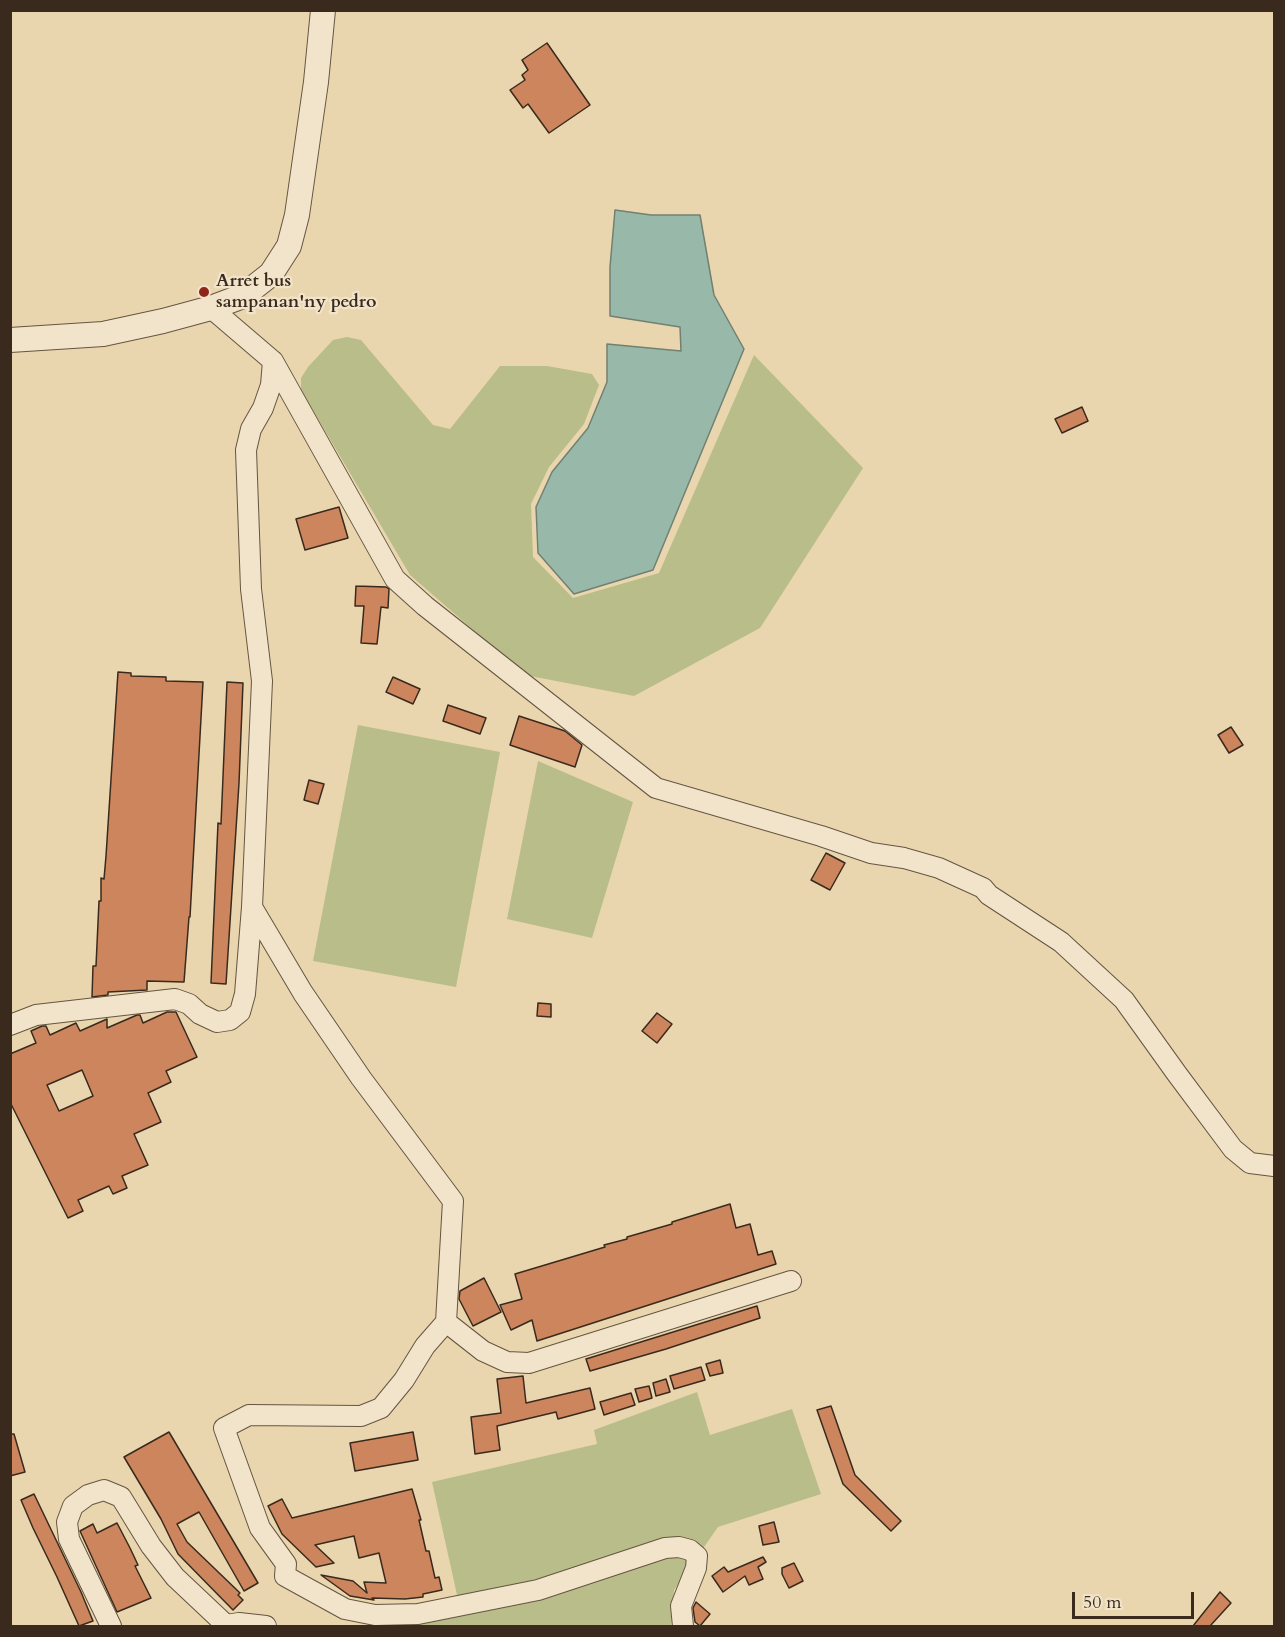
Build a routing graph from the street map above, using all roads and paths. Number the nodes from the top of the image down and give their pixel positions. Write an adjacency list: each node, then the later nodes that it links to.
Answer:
1 (323, 10): 2 (street)
2 (211, 308): 3 (street); 4 (street)
3 (10, 340)
4 (273, 361): 5 (street); 7 (street)
5 (252, 908): 6 (street); 9 (street)
6 (10, 1025)
7 (1275, 1166)
8 (791, 1281): 9 (street)
9 (446, 1322): 10 (street)
10 (412, 1620): 13 (street)
11 (111, 1626): 12 (street)
12 (266, 1626)
13 (683, 1626)

